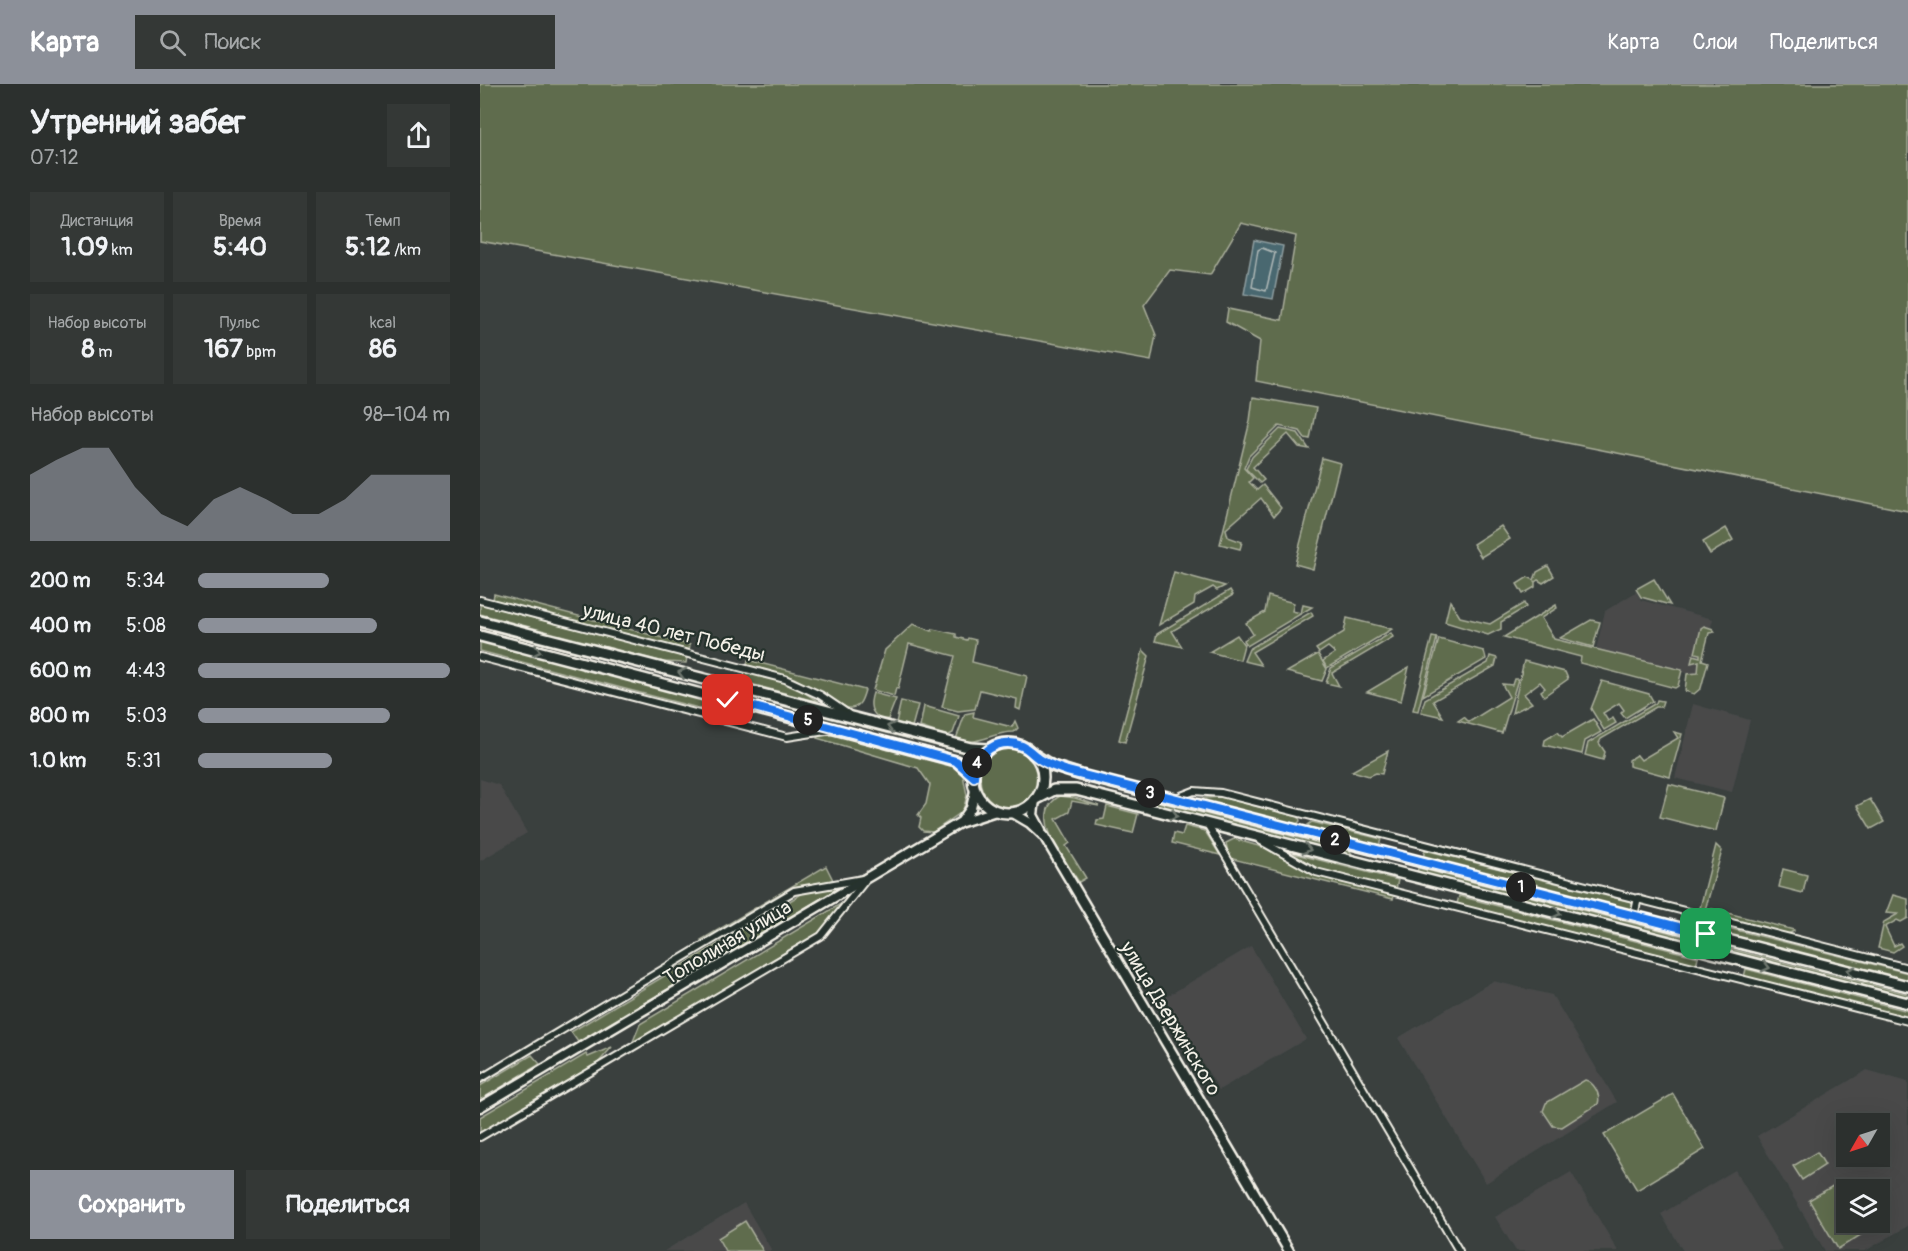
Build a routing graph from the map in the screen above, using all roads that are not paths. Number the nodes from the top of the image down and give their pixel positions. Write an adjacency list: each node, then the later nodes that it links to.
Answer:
1 (480, 600): 7 (street, улица 40 лет Победы)
2 (480, 621): 5 (main road, улица 40 лет Победы)
3 (480, 636): 6 (main road, one-way to 6)
4 (480, 657): 8 (street)
5 (624, 658): 6 (main road); 7 (main road, улица 40 лет Победы, one-way to 5)
6 (621, 672): 8 (main road)
7 (851, 716): 9 (main road, улица 40 лет Победы, one-way to 7)
8 (838, 728): 11 (main road)
9 (988, 749): 10 (main road); 11 (main road)
10 (1033, 754): 13 (main road); 14 (main road)
11 (974, 777): 12 (main road)
12 (975, 791): 15 (main road); 17 (main road)
13 (1174, 799): 21 (main road); 24 (street)
14 (1035, 800): 16 (main road); 18 (main road, one-way to 18); 20 (main road)
15 (996, 811): 16 (main road); 17 (main road, Тополиная улица)
16 (1012, 813): 20 (main road, улица Дзержинского)
17 (961, 822): 23 (main road, Тополиная улица)
18 (1207, 824): 19 (main road); 34 (street)
19 (1250, 834): 22 (main road, one-way to 22); 29 (street)
20 (1044, 836): 33 (main road, улица Дзержинского)
21 (1358, 846): 22 (main road); 25 (main road)
22 (1355, 861): 28 (main road, one-way to 28)
23 (866, 879): 30 (street); 31 (main road, Тополиная улица); 32 (street)
24 (1638, 898): 25 (street); 26 (street)
25 (1634, 916): 27 (main road, one-way to 25)
26 (1908, 968)
27 (1908, 986)
28 (1908, 1003)
29 (1908, 1022)
30 (480, 1079)
31 (480, 1107)
32 (480, 1137)
33 (1289, 1251)
34 (1459, 1251)

